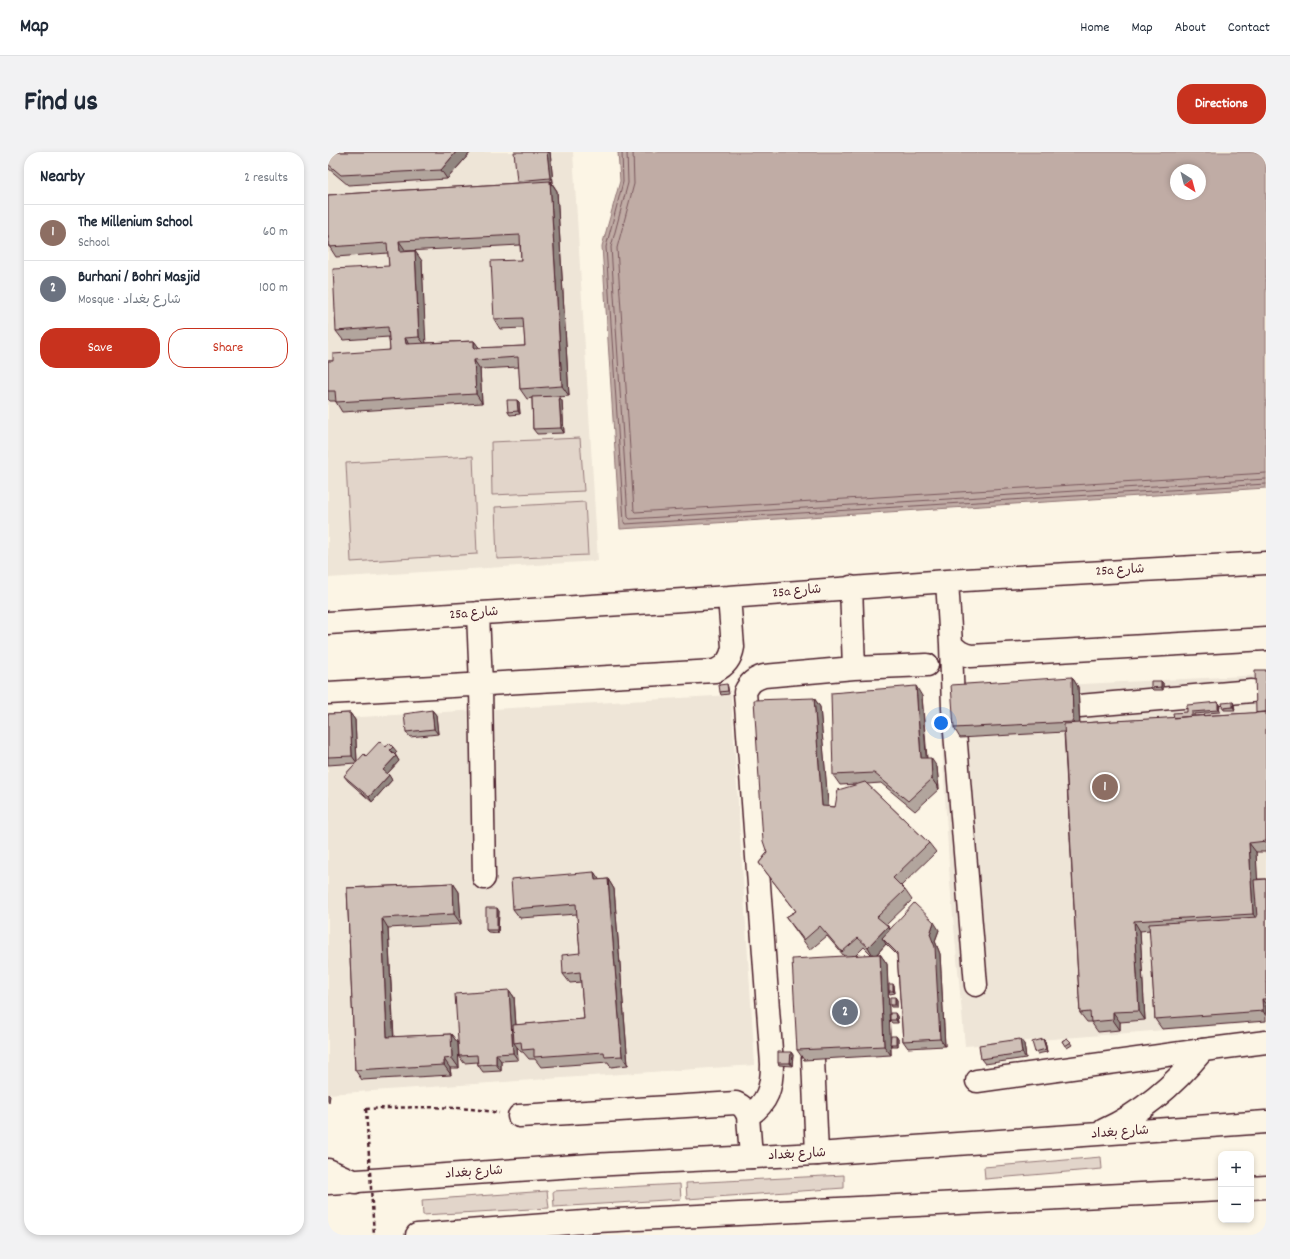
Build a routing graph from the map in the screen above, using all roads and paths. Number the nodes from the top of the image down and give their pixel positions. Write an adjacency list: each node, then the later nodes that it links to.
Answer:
1 (1266, 563): 2 (main road, 25a شارع)
2 (948, 581): 3 (main road, 25a شارع); 8 (main road)
3 (851, 587): 4 (main road, 25a شارع); 10 (main road)
4 (729, 597): 5 (main road, 25a شارع); 11 (main road)
5 (478, 613): 6 (main road, 25a شارع); 11 (main road)
6 (328, 623)
7 (1266, 639): 8 (main road)
8 (951, 644): 16 (main road)
9 (927, 664): 10 (main road)
10 (854, 668): 22 (main road)
11 (481, 685): 13 (main road); 15 (main road)
12 (1252, 691): 14 (main road)
13 (328, 693)
14 (1079, 706)
15 (484, 878)
16 (976, 985)
17 (1266, 1042): 18 (main road)
18 (1203, 1050): 20 (main road); 24 (main road)
19 (813, 1059): 25 (main road)
20 (977, 1081)
21 (519, 1116): 22 (main road); 34 (path, bridge)
22 (748, 1116): 26 (main road)
23 (1266, 1122): 24 (main road, شارع بغداد)
24 (1094, 1134): 25 (main road, شارع بغداد)
25 (817, 1154): 26 (main road, شارع بغداد)
26 (751, 1157): 28 (main road, شارع بغداد)
27 (328, 1170): 28 (main road)
28 (356, 1182): 29 (main road, شارع بغداد)
29 (328, 1184)
30 (1266, 1187): 31 (main road)
31 (1254, 1188)
32 (1218, 1190): 33 (main road)
33 (501, 1229): 35 (main road); 36 (main road)
34 (374, 1235)
35 (416, 1235)
36 (470, 1235)

